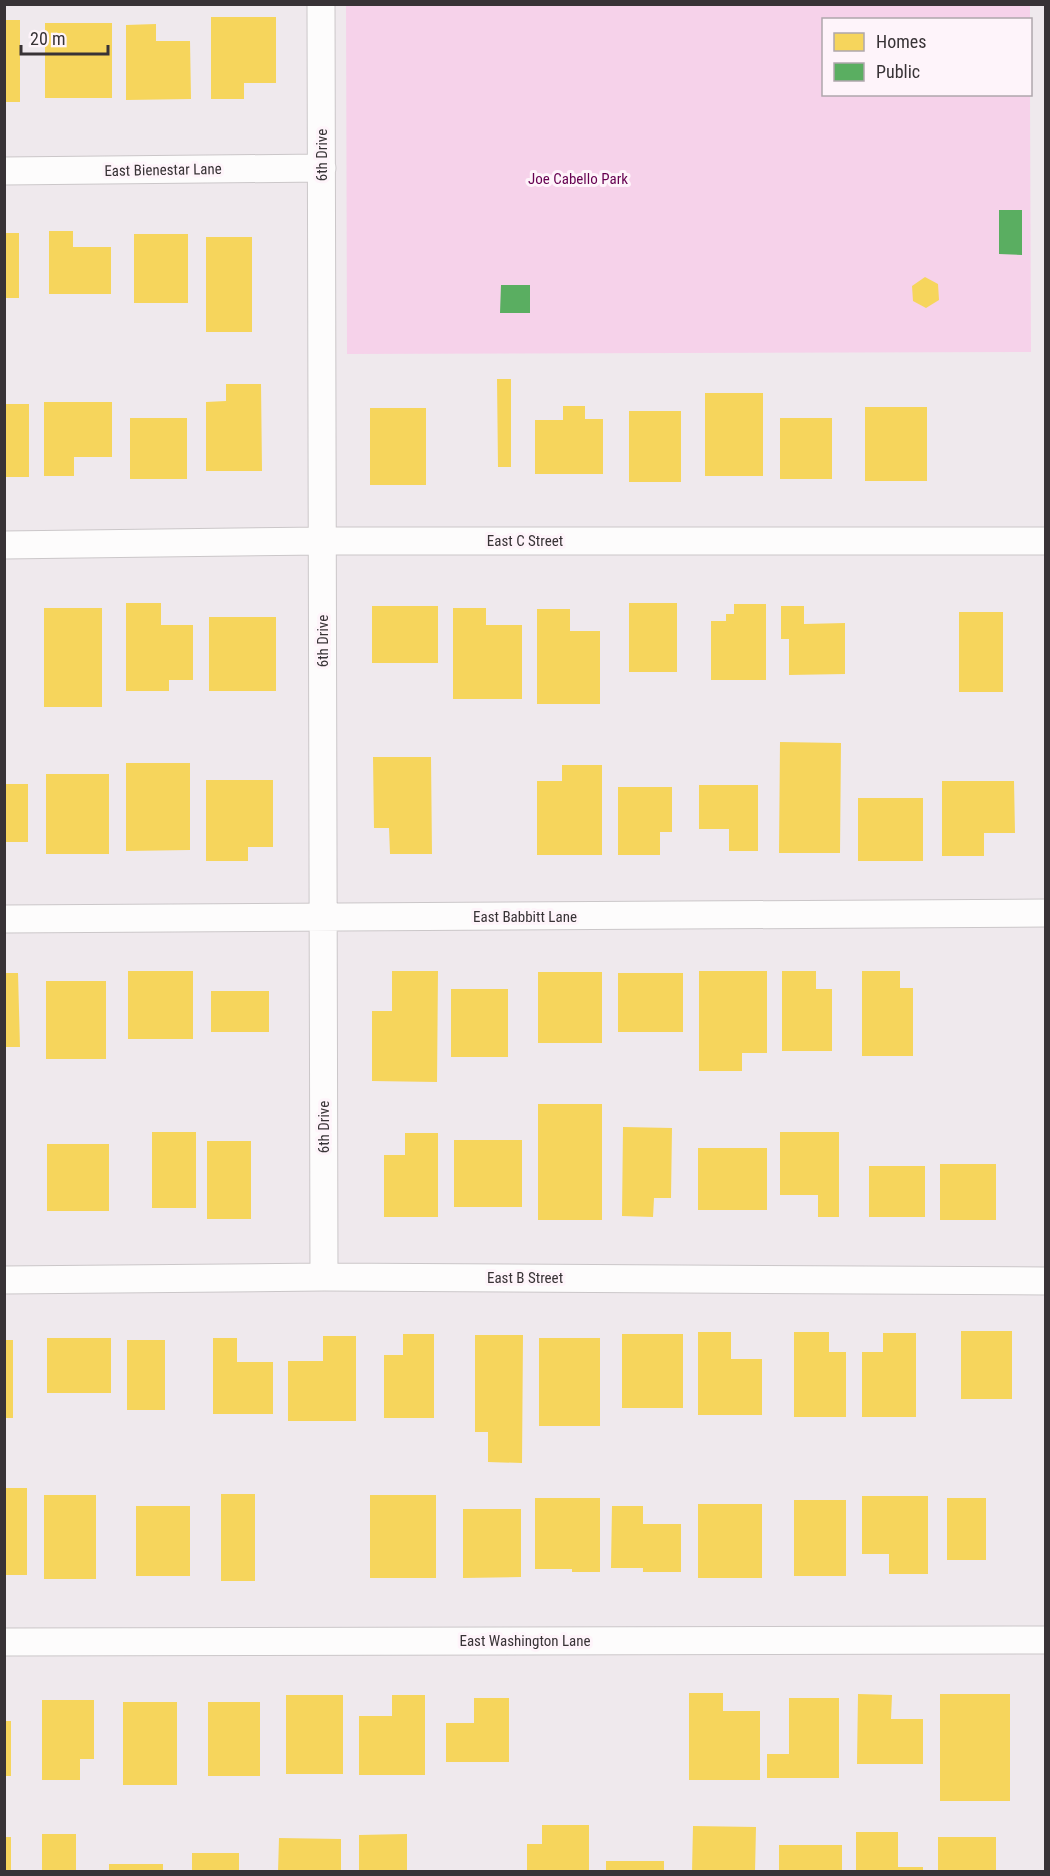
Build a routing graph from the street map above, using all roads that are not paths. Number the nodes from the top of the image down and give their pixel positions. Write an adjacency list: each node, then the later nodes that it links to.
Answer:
1 (321, 4): 2 (street, 6th Drive)
2 (322, 168): 3 (street, East Bienestar Lane); 4 (street, 6th Drive)
3 (4, 171)
4 (323, 541): 5 (street, East C Street); 6 (street, East C Street); 8 (street, 6th Drive)
5 (1046, 541)
6 (4, 545)
7 (1046, 913): 8 (street, East Babbitt Lane)
8 (324, 918): 9 (street, East Babbitt Lane); 10 (street, 6th Drive)
9 (4, 919)
10 (324, 1277): 11 (street, East B Street); 12 (street, East B Street)
11 (4, 1280)
12 (1046, 1281)
13 (1046, 1640): 14 (street, East Washington Lane)
14 (4, 1642)

